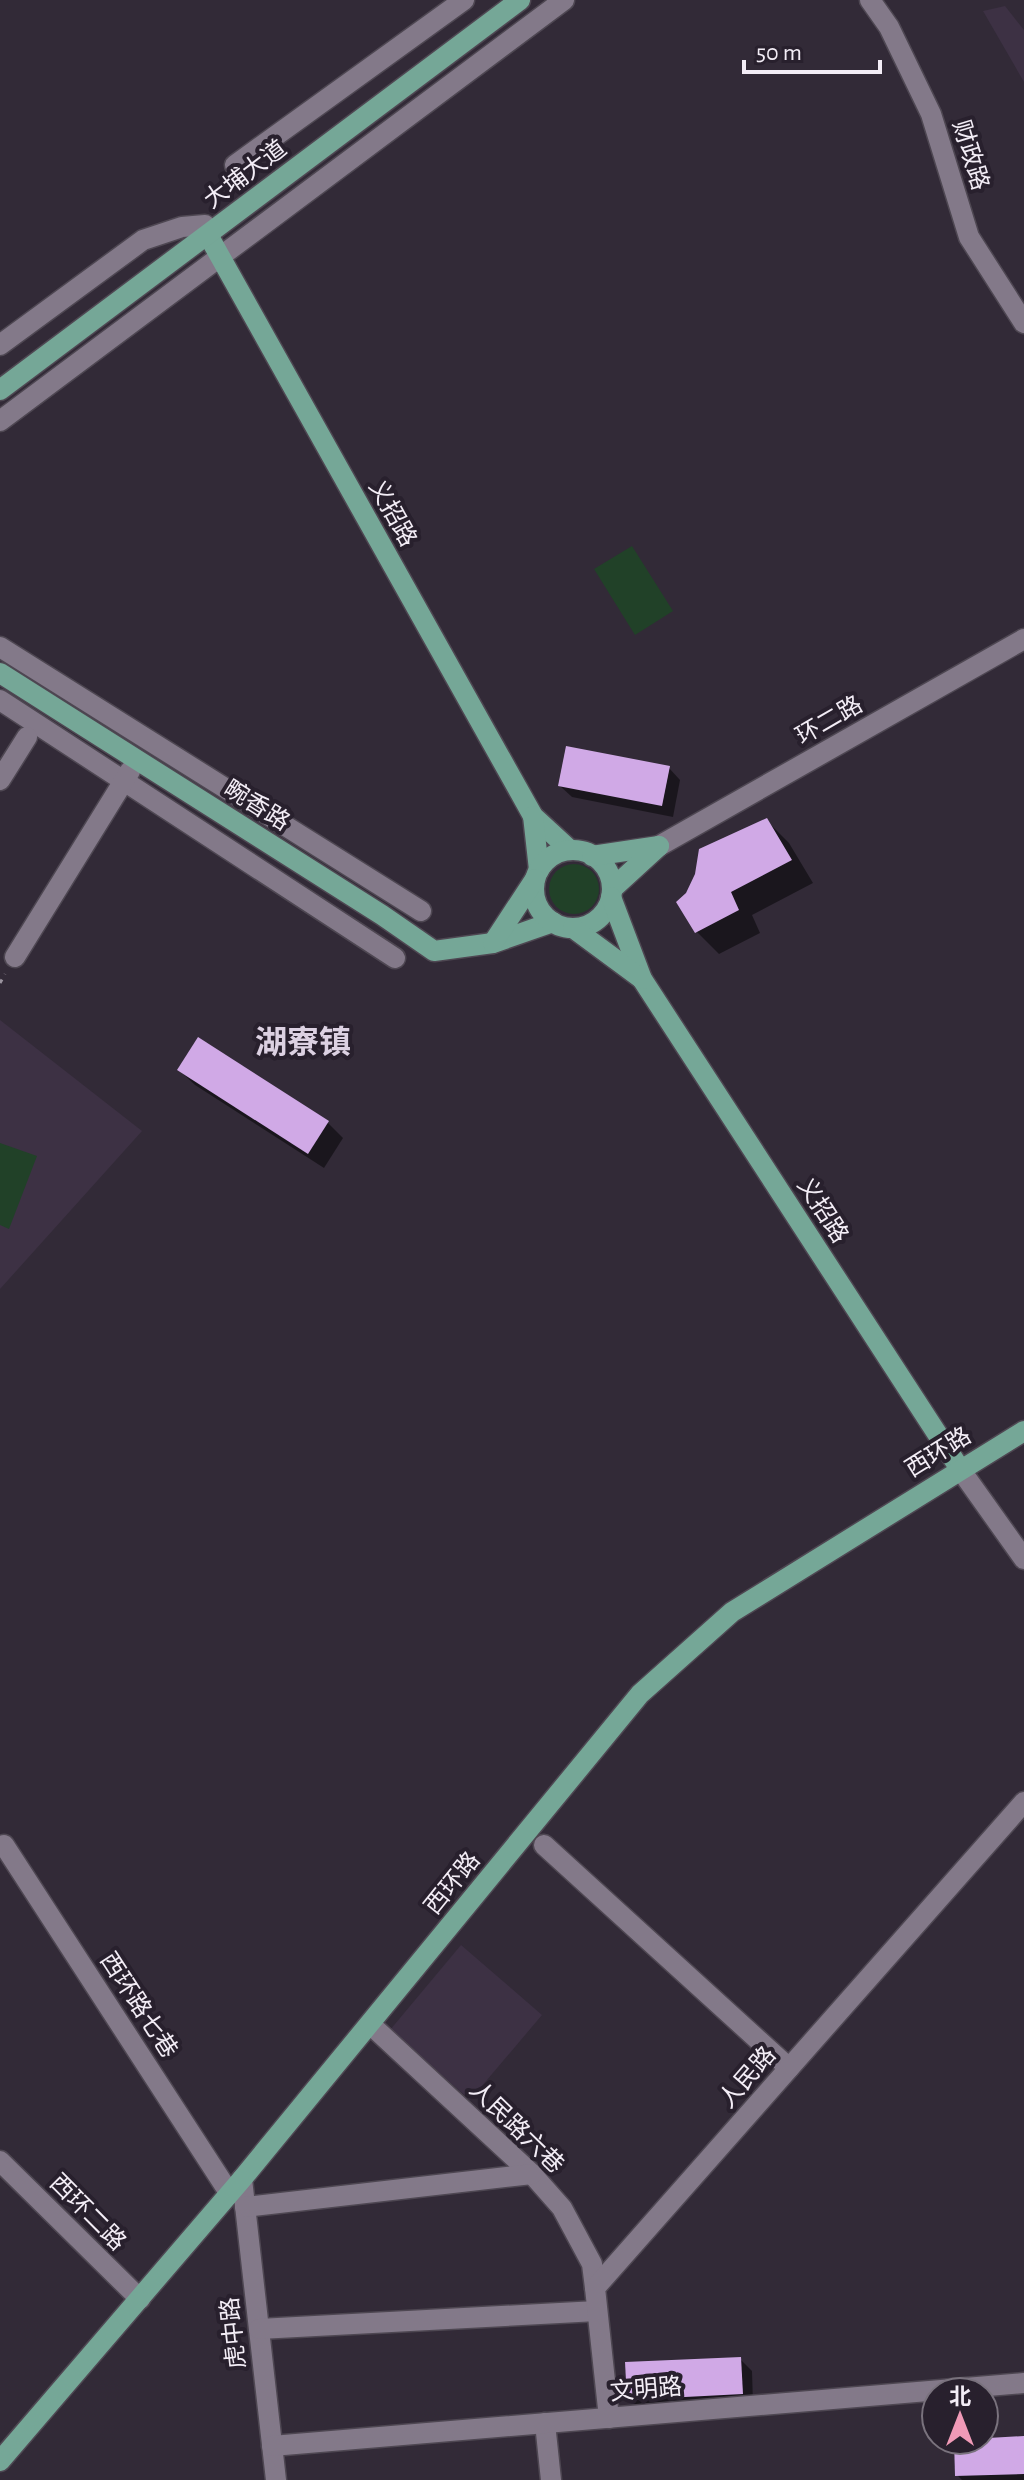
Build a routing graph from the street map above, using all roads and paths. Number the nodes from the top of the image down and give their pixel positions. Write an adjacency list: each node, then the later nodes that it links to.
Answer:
1 (464, 0): 6 (street)
2 (504, 0): 7 (main road, 大埔大道)
3 (520, 0): 7 (main road, 大埔大道)
4 (564, 0): 8 (street)
5 (870, 0): 9 (street, 财政路)
6 (235, 165)
7 (206, 230): 8 (main road, 义招路); 10 (street); 11 (main road, 大埔大道); 12 (main road, 大埔大道)
8 (221, 257): 13 (street); 22 (main road, 义招路)
9 (1024, 323)
10 (0, 345)
11 (0, 378)
12 (0, 390)
13 (0, 421)
14 (1024, 640): 23 (street, 环二路)
15 (0, 647): 28 (street)
16 (0, 673): 19 (main road, 畹香路)
17 (0, 700): 21 (street)
18 (27, 737): 20 (street)
19 (137, 761): 21 (street); 30 (main road, 畹香路)
20 (0, 780)
21 (124, 781): 31 (street); 32 (street)
22 (533, 816): 24 (main road); 26 (main road)
23 (659, 846): 25 (main road); 27 (main road)
24 (570, 850): 25 (main road); 26 (main road)
25 (592, 856): 27 (main road)
26 (537, 875): 29 (main road); 30 (main road)
27 (612, 893): 29 (main road); 33 (main road)
28 (421, 911)
29 (563, 925): 30 (main road, 畹香路); 33 (main road)
30 (493, 943)
31 (15, 957)
32 (395, 958)
33 (642, 979): 35 (main road, 义招路)
34 (1024, 1431): 35 (main road, 西环路)
35 (960, 1469): 36 (street); 40 (main road, 西环路)
36 (1024, 1559)
37 (1024, 1802): 41 (street, 人民路)
38 (4, 1845): 44 (street, 西环路七巷)
39 (544, 1845): 41 (street)
40 (370, 2024): 43 (street, 人民路六巷); 44 (main road, 西环路)
41 (789, 2068): 45 (street, 人民路)
42 (0, 2161): 46 (street, 西环二路)
43 (532, 2174): 44 (street); 45 (street, 人民路六巷)
44 (239, 2193): 46 (main road, 西环路); 48 (street, 虎中路)
45 (595, 2288): 47 (street)
46 (140, 2299): 53 (main road, 西环路)
47 (597, 2311): 48 (street); 50 (street)
48 (259, 2329): 52 (street, 虎中路)
49 (1024, 2383): 50 (street, 文明路)
50 (609, 2418): 51 (street, 文明路)
51 (545, 2423): 52 (street, 文明路); 55 (street)
52 (272, 2446): 54 (street, 虎中路)
53 (0, 2461)
54 (276, 2480)
55 (551, 2480)

